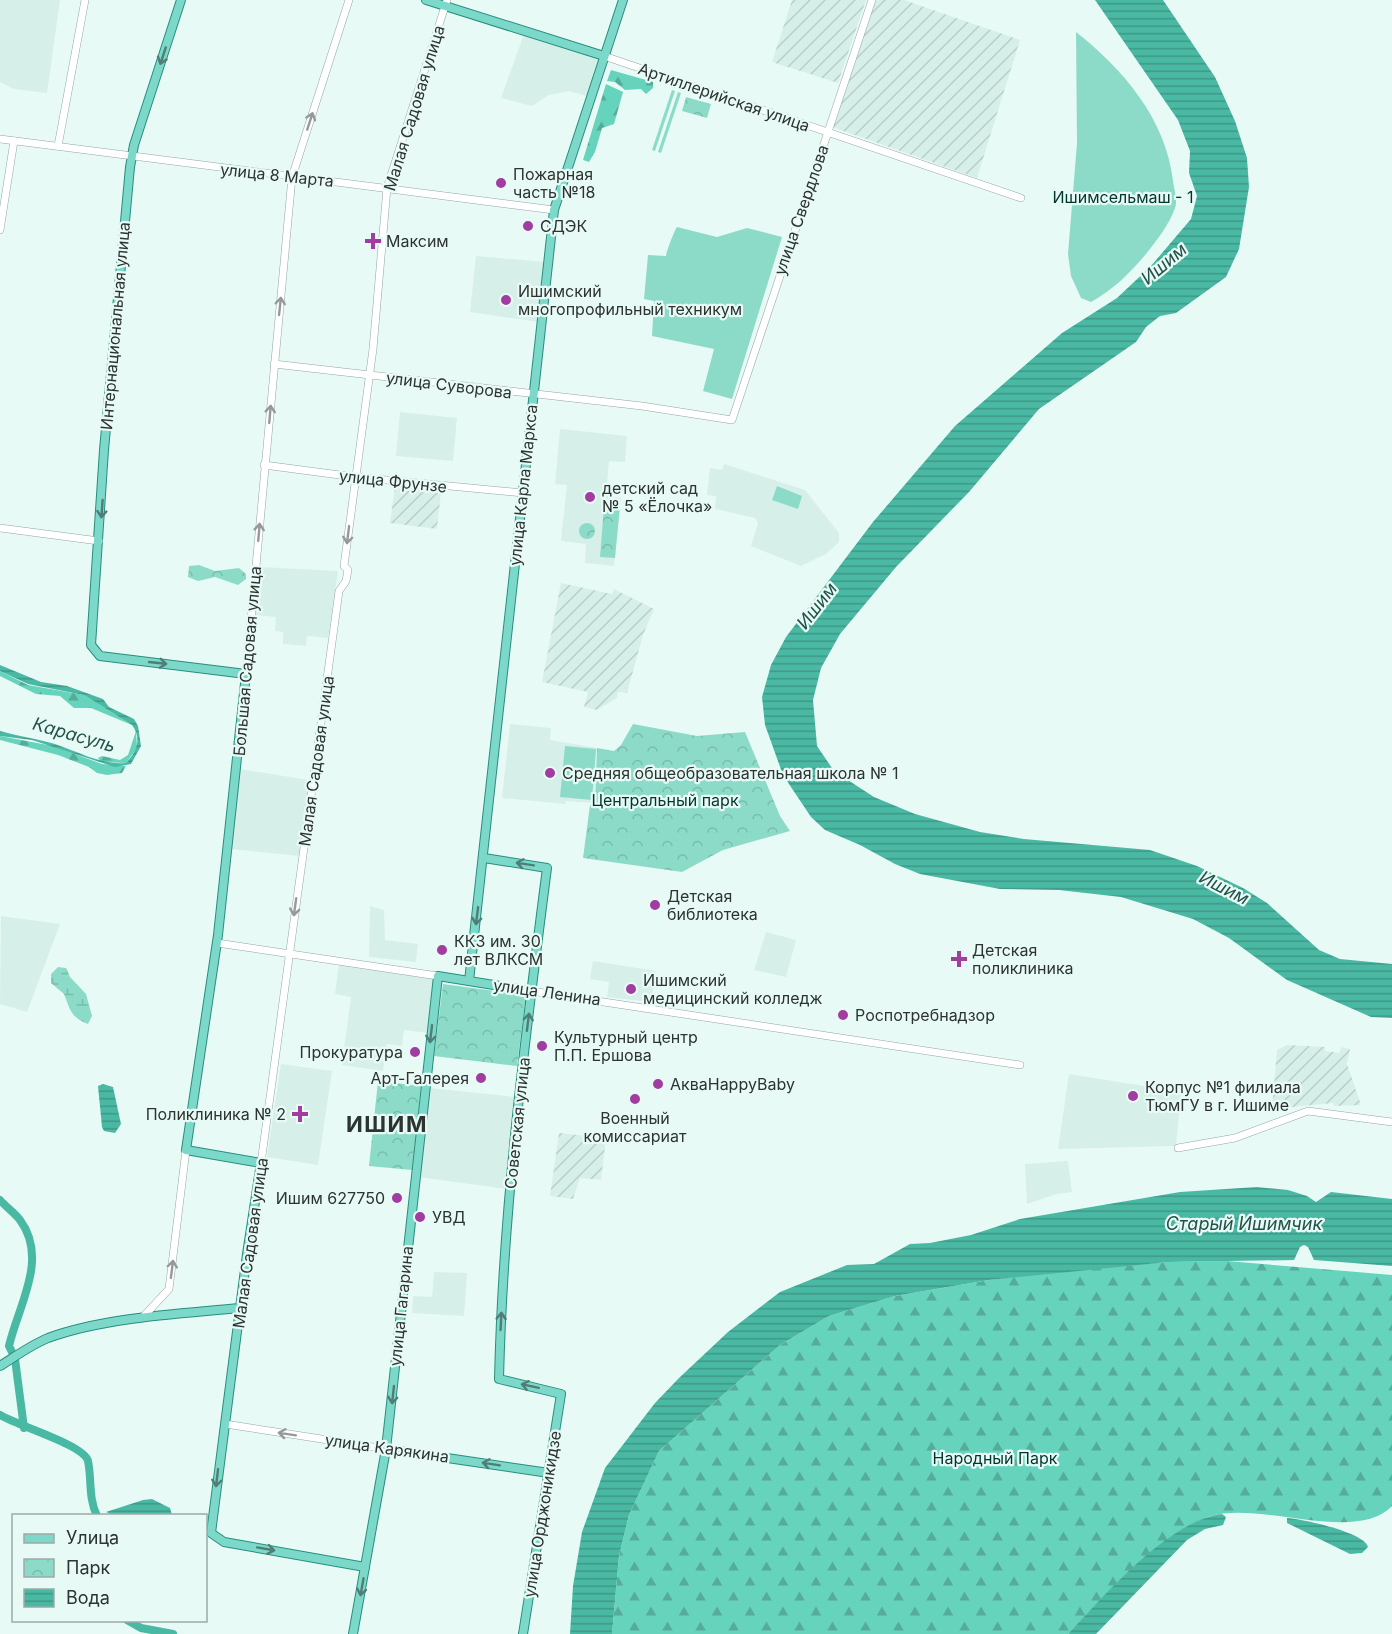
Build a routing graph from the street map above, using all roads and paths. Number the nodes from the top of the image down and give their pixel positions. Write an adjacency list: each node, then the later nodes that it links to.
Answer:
1 (85, 0): 12 (street)
2 (181, 0): 13 (main road, Интернациональная улица, one-way to 13)
3 (349, 0): 14 (street, Большая Садовая улица, one-way to 3)
4 (426, 0): 7 (main road, Артиллерийская улица)
5 (623, 0): 8 (main road, улица Карла Маркса)
6 (872, 0): 9 (street, улица Свердлова)
7 (446, 3): 8 (main road, Артиллерийская улица); 15 (street, Малая Садовая улица)
8 (604, 56): 9 (street, Артиллерийская улица); 17 (main road, улица Карла Маркса)
9 (827, 131): 16 (street, Артиллерийская улица); 22 (street, улица Свердлова)
10 (0, 139): 11 (street, улица 8 Марта)
11 (14, 141): 12 (street, улица 8 Марта); 18 (street)
12 (58, 147): 13 (street, улица 8 Марта)
13 (132, 156): 14 (street, улица 8 Марта); 27 (main road, Интернациональная улица, one-way to 27)
14 (292, 177): 15 (street, улица 8 Марта); 19 (street, Большая Садовая улица, one-way to 14)
15 (387, 188): 17 (street, улица 8 Марта); 20 (street, Малая Садовая улица)
16 (1021, 198)
17 (554, 210): 21 (main road, улица Карла Маркса)
18 (0, 230)
19 (274, 364): 20 (street, улица Суворова); 23 (street, Большая Садовая улица, one-way to 19)
20 (370, 375): 21 (street, улица Суворова); 24 (street, Малая Садовая улица)
21 (532, 395): 22 (street, улица Суворова); 25 (main road, улица Карла Маркса)
22 (732, 420)
23 (264, 465): 24 (street, улица Фрунзе); 28 (street, Большая Садовая улица, one-way to 23)
24 (355, 477): 25 (street, улица Фрунзе); 31 (street, Малая Садовая улица, one-way to 31)
25 (523, 493): 29 (main road, улица Карла Маркса)
26 (0, 528): 27 (street)
27 (99, 541): 28 (main road, Интернациональная улица, one-way to 28)
28 (246, 674): 30 (main road, Большая Садовая улица)
29 (484, 858): 33 (main road, улица Карла Маркса, one-way to 33); 34 (main road, Советская улица, one-way to 29)
30 (217, 943): 31 (street, улица Ленина); 38 (main road, Большая Садовая улица)
31 (288, 954): 32 (street, улица Ленина); 39 (street, Малая Садовая улица)
32 (438, 976): 33 (main road, улица Ленина); 45 (main road, улица Гагарина, one-way to 45)
33 (469, 981): 34 (main road, улица Ленина)
34 (531, 990): 35 (street, улица Ленина); 43 (main road, Советская улица, one-way to 34)
35 (1020, 1065)
36 (1392, 1122): 37 (street)
37 (1178, 1148)
38 (186, 1150): 39 (main road); 41 (street, Большая Садовая улица, one-way to 38)
39 (261, 1163): 40 (main road, Малая Садовая улица)
40 (240, 1308): 41 (main road); 44 (main road, Малая Садовая улица)
41 (143, 1317): 42 (main road)
42 (0, 1366)
43 (561, 1394): 46 (main road, улица Орджоникидзе)
44 (225, 1424): 45 (street, улица Карякина, one-way to 44); 47 (main road, Малая Садовая улица, one-way to 47)
45 (386, 1449): 46 (main road, улица Карякина, one-way to 45); 47 (main road, улица Гагарина)
46 (549, 1473): 49 (main road, улица Орджоникидзе)
47 (365, 1567): 48 (main road, улица Гагарина, one-way to 48)
48 (354, 1634)
49 (523, 1634)

